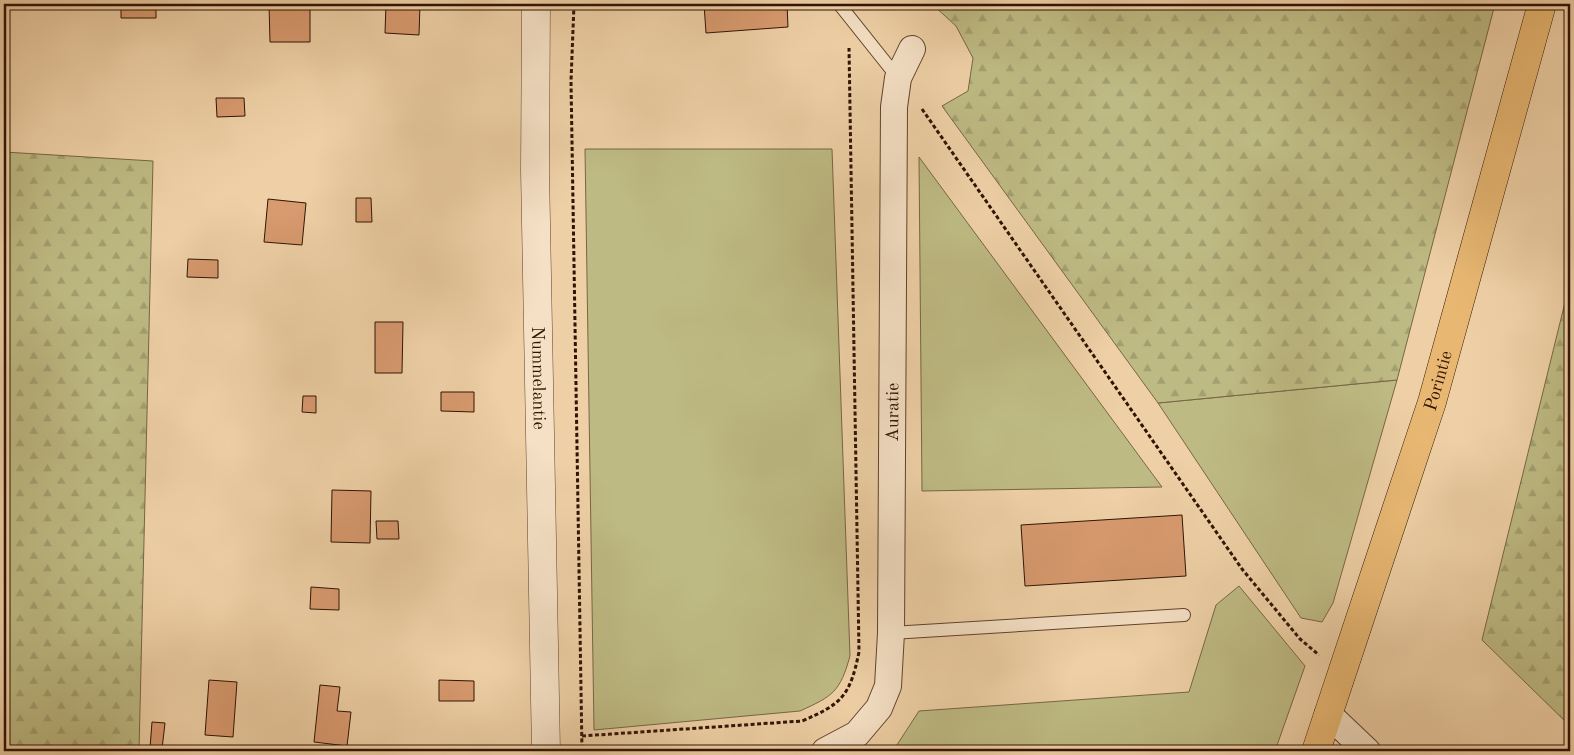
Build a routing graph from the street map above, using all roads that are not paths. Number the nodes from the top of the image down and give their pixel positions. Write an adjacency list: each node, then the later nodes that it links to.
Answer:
1 (536, 4): 9 (street, Nummelantie)
2 (839, 4): 5 (lane)
3 (1542, 4): 8 (highway, Porintie)
4 (912, 49): 5 (street, Auratie)
5 (898, 78): 7 (street, Auratie)
6 (1184, 615): 7 (lane)
7 (891, 633): 10 (street, Auratie)
8 (1328, 714): 11 (highway, Porintie); 12 (street)
9 (546, 751)
10 (825, 751)
11 (1316, 751)
12 (1367, 751)

